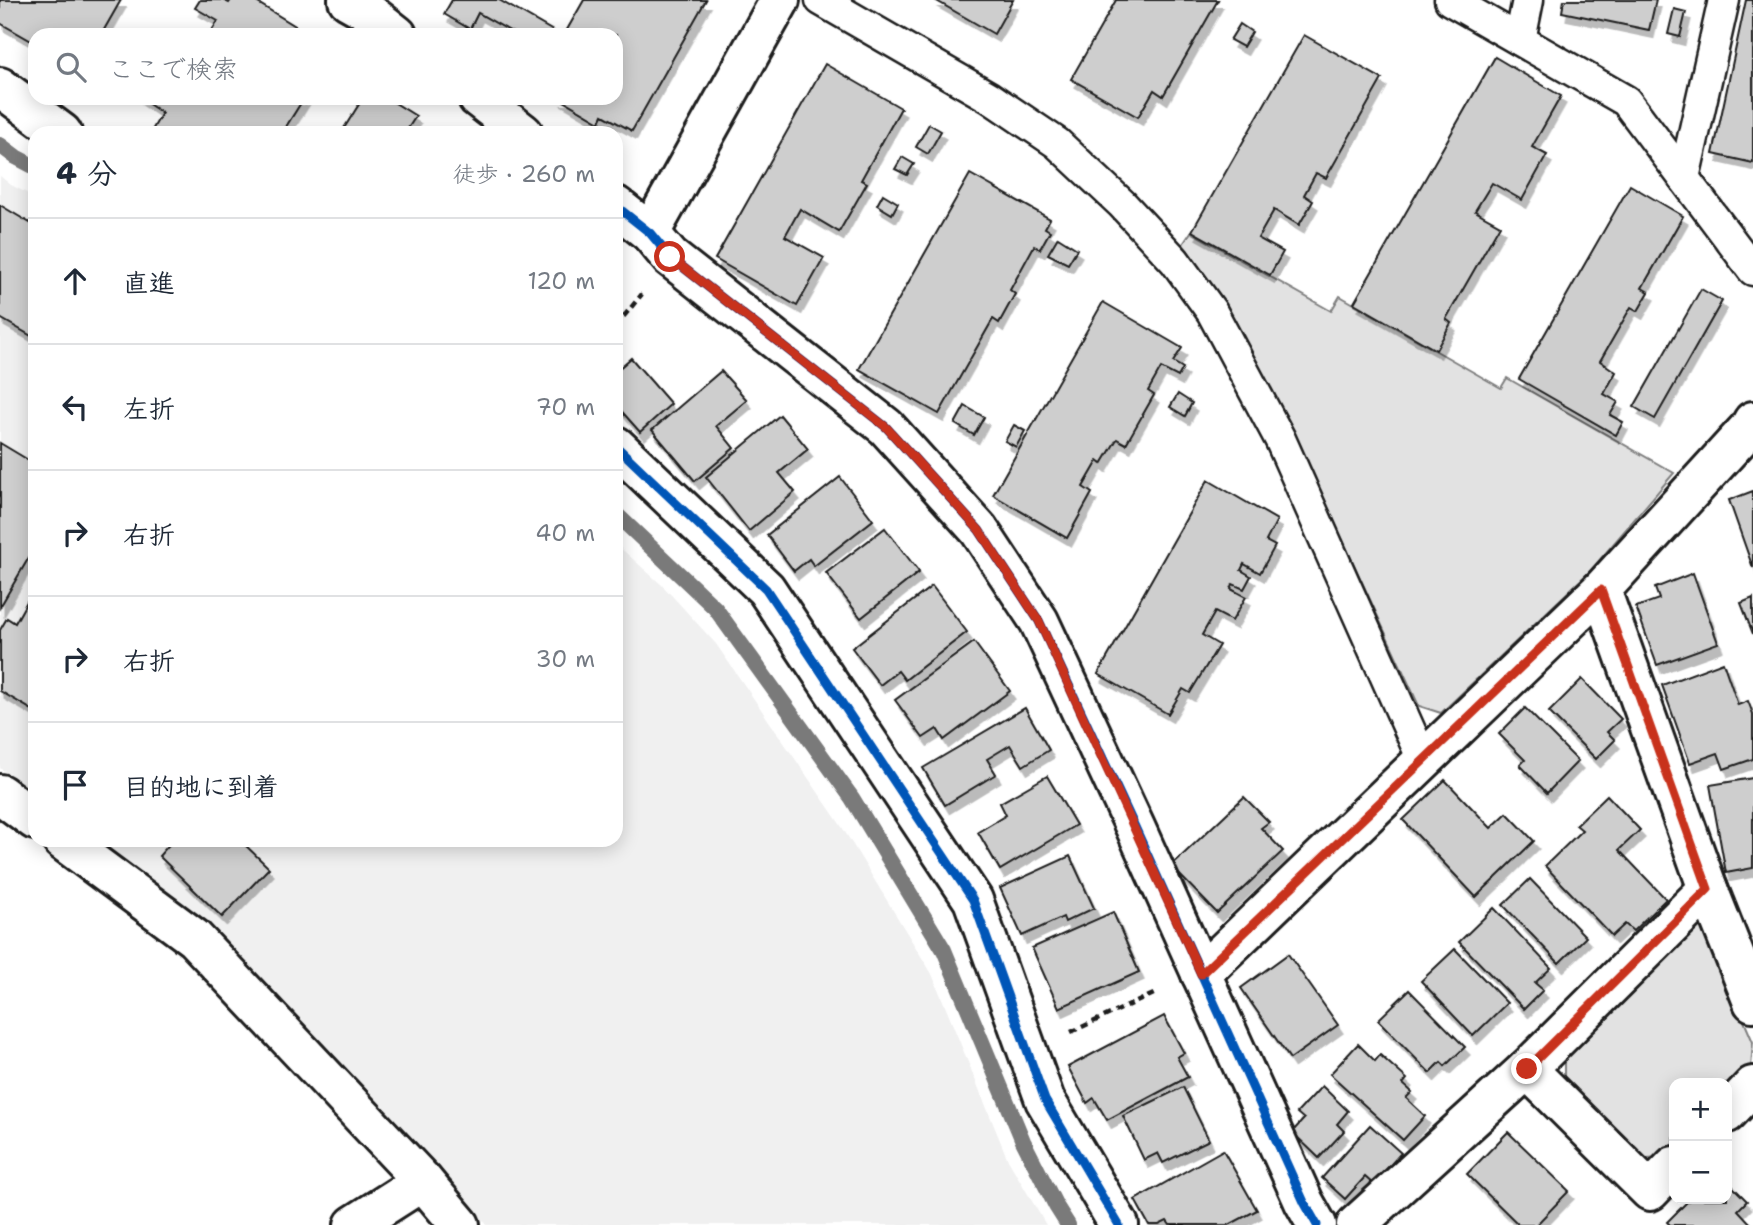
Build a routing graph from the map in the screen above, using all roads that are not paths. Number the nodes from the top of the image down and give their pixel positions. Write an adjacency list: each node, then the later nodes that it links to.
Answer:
1 (348, 0): 7 (street)
2 (780, 0): 15 (street)
3 (821, 0): 20 (lane)
4 (1450, 0): 8 (lane)
5 (1528, 0): 8 (lane)
6 (1724, 0): 13 (lane)
7 (388, 28)
8 (1520, 40): 13 (lane)
9 (0, 87): 11 (street)
10 (487, 105): 12 (street)
11 (53, 126)
12 (514, 126)
13 (1684, 178): 16 (lane)
14 (623, 212): 15 (street)
15 (650, 233): 25 (street)
16 (1753, 270)
17 (1753, 421): 19 (street)
18 (623, 453): 34 (street)
19 (1601, 590): 20 (street); 24 (street)
20 (1423, 760): 25 (street)
21 (0, 794): 22 (street)
22 (28, 815)
23 (72, 847): 31 (street)
24 (1708, 889): 26 (street); 27 (street)
25 (1201, 974): 35 (street)
26 (1753, 1002)
27 (1527, 1069): 30 (street); 36 (street)
28 (1753, 1086): 29 (street)
29 (1732, 1107)
30 (1669, 1171)
31 (423, 1181): 32 (street); 33 (street)
32 (354, 1225)
33 (460, 1225)
34 (1119, 1225)
35 (1317, 1225)
36 (1356, 1225)

